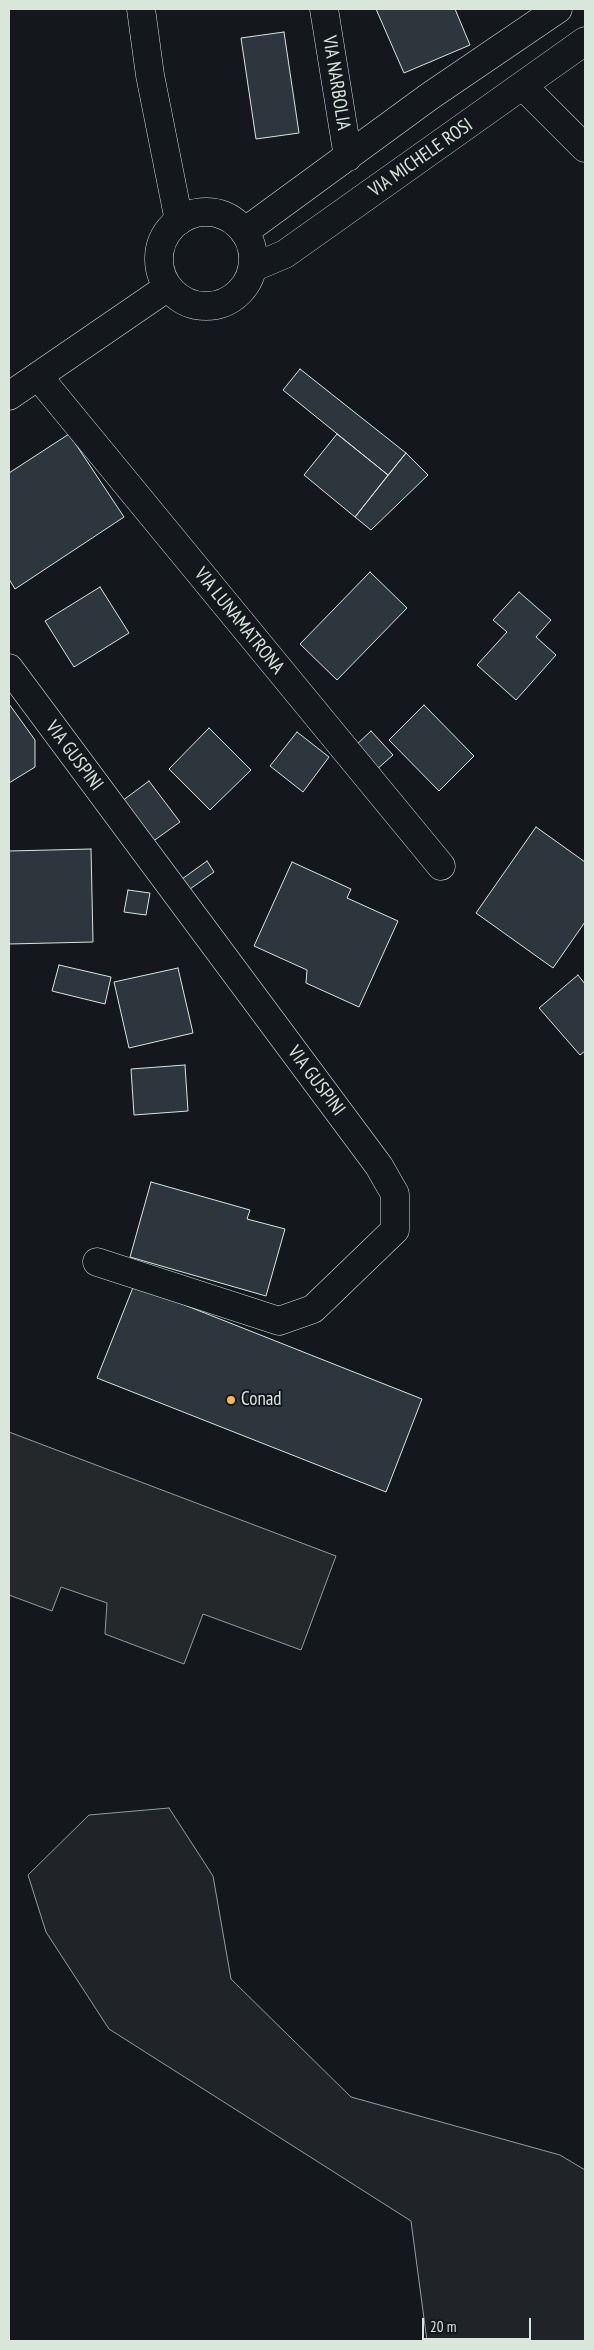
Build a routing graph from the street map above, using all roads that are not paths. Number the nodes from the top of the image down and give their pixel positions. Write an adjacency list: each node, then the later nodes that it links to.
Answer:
1 (141, 9): 8 (main road)
2 (324, 9): 7 (main road, VIA NARBOLIA)
3 (558, 9): 7 (main road)
4 (585, 41): 5 (main road, VIA MICHELE ROSI)
5 (523, 86): 6 (main road); 10 (main road, VIA MICHELE ROSI)
6 (585, 148)
7 (348, 156): 9 (main road)
8 (179, 221): 9 (main road); 11 (main road)
9 (244, 232): 10 (main road)
10 (252, 268): 11 (main road)
11 (168, 287): 12 (main road)
12 (38, 376): 13 (main road); 15 (main road, VIA LUNAMATRONA)
13 (9, 396)
14 (9, 668): 16 (main road, VIA GUSPINI)
15 (441, 866)
16 (97, 1262)

